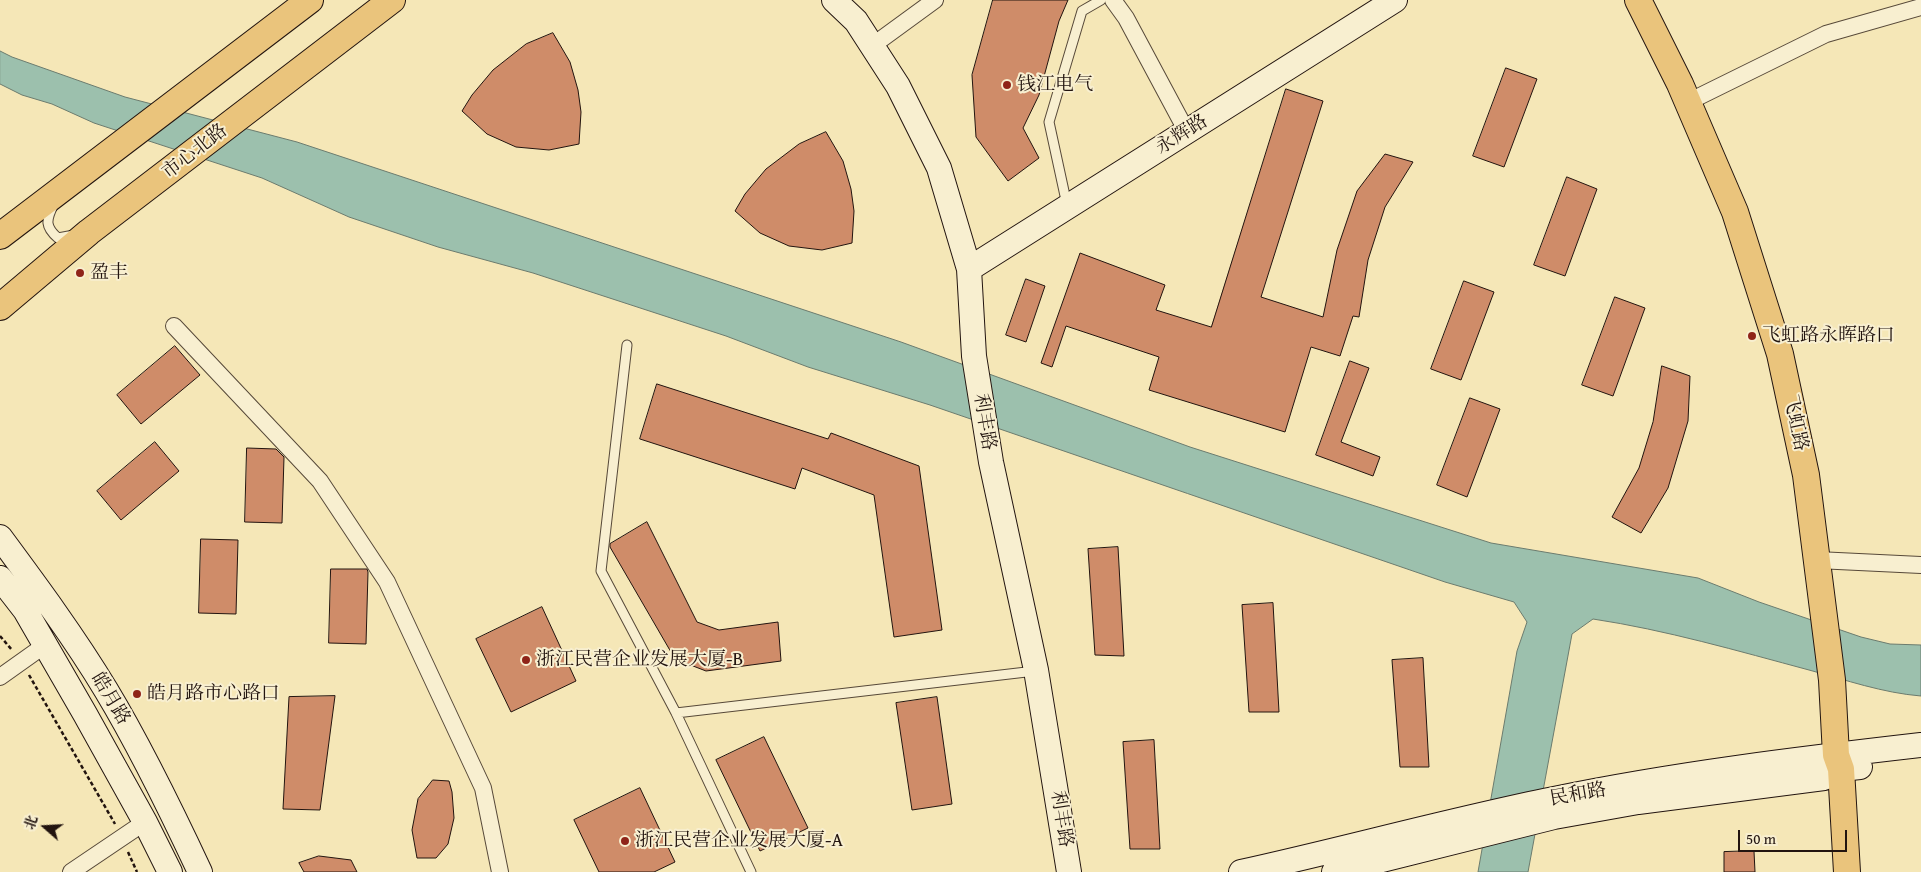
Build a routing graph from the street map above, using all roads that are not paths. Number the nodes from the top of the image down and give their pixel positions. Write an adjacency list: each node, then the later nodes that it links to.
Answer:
1 (310, 0): 14 (main road)
2 (392, 0): 16 (main road, 市心北路)
3 (834, 0): 11 (main road, 利丰路)
4 (935, 0): 11 (street)
5 (1101, 0): 15 (lane)
6 (1113, 0): 13 (street)
7 (1395, 0): 13 (main road, 永辉路)
8 (1625, 0): 26 (main road, 飞虹路)
9 (1638, 0): 12 (main road, 飞虹路)
10 (1921, 7): 12 (street)
11 (872, 46): 18 (main road, 利丰路)
12 (1688, 102): 23 (main road, 飞虹路)
13 (1186, 132): 15 (main road, 永辉路)
14 (59, 192): 16 (lane); 17 (main road)
15 (1068, 207): 18 (main road, 永辉路)
16 (89, 232): 19 (main road, 市心北路)
17 (0, 236)
18 (969, 270): 28 (main road, 利丰路)
19 (0, 307)
20 (174, 326): 38 (street)
21 (627, 345): 30 (lane)
22 (0, 537): 37 (main road, 皓月路)
23 (1817, 560): 24 (street); 26 (main road, 飞虹路)
24 (1921, 565)
25 (0, 578): 27 (main road, 皓月路)
26 (1815, 613): 33 (main road, 飞虹路)
27 (45, 645): 29 (street); 34 (main road, 皓月路)
28 (1036, 670): 30 (lane); 40 (main road, 利丰路)
29 (0, 677)
30 (676, 713): 39 (lane)
31 (1921, 745): 33 (main road, 民和路)
32 (1921, 761): 33 (main road, 民和路)
33 (1831, 765): 41 (main road, 民和路); 42 (main road, 民和路); 43 (main road, 飞虹路); 44 (main road, 飞虹路)
34 (145, 822): 35 (street); 36 (main road, 皓月路)
35 (71, 872)
36 (170, 872)
37 (200, 872)
38 (500, 872)
39 (751, 872)
40 (1069, 872)
41 (1241, 872)
42 (1334, 872)
43 (1829, 872)
44 (1847, 872)

